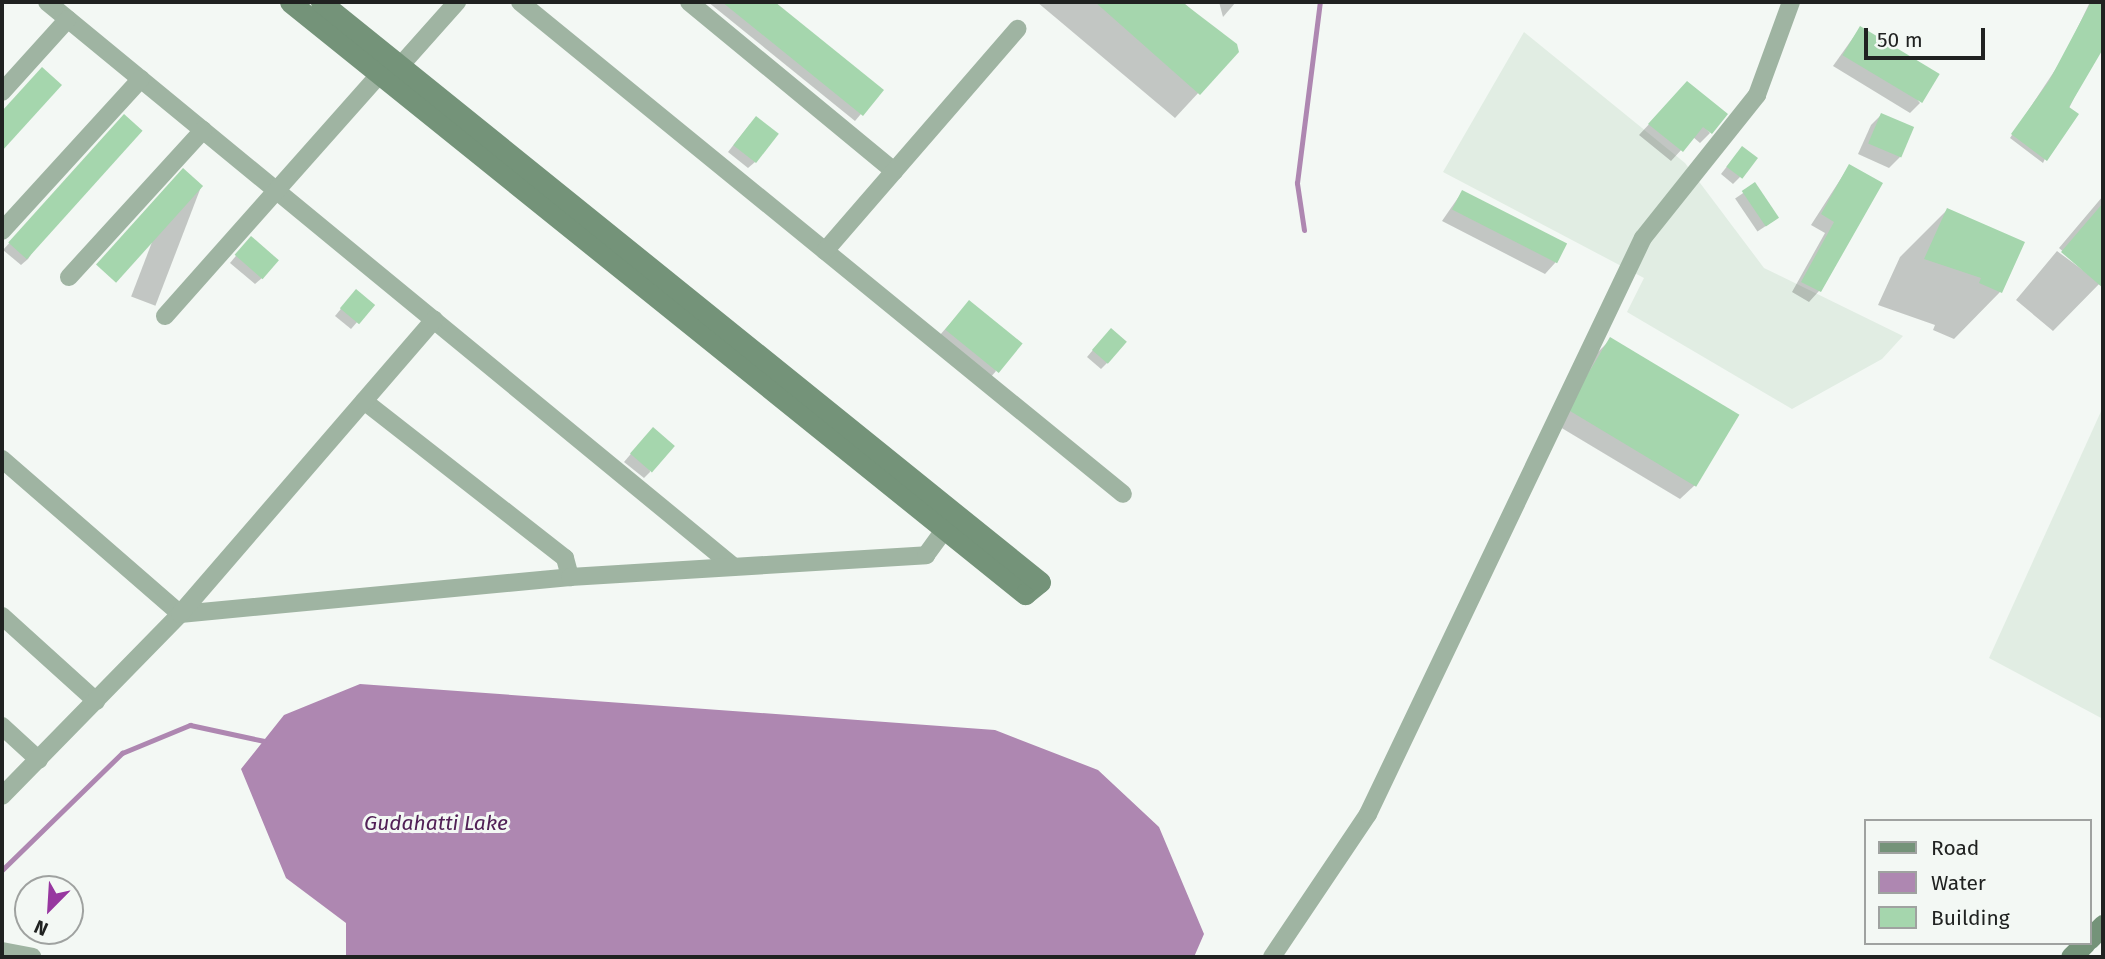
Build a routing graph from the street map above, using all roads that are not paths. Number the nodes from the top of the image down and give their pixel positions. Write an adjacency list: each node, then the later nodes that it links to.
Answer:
1 (47, 2): 8 (street)
2 (290, 2): 10 (street)
3 (321, 2): 10 (street)
4 (457, 2): 10 (street)
5 (520, 2): 17 (street)
6 (689, 2): 14 (street)
7 (1791, 2): 35 (street)
8 (68, 19): 11 (street); 12 (street)
9 (1017, 29): 14 (street)
10 (389, 73): 15 (street); 24 (street); 24 (street)
11 (141, 79): 13 (street); 16 (street)
12 (2, 92)
13 (203, 130): 15 (street); 18 (street)
14 (894, 171): 17 (street)
15 (276, 191): 19 (street); 20 (street)
16 (2, 232)
17 (825, 251): 23 (street)
18 (69, 277)
19 (165, 316)
20 (434, 320): 21 (street); 25 (street)
21 (364, 401): 26 (street); 27 (street)
22 (2, 458): 27 (street)
23 (1122, 494)
24 (944, 529): 25 (street)
25 (734, 567): 26 (street)
26 (570, 577): 27 (street)
27 (180, 614): 29 (street)
28 (2, 616): 29 (street)
29 (96, 701): 31 (street)
30 (3, 728): 31 (street)
31 (39, 760): 32 (street)
32 (2, 796)
33 (2, 951): 34 (street)
34 (32, 957)
35 (1272, 957)

